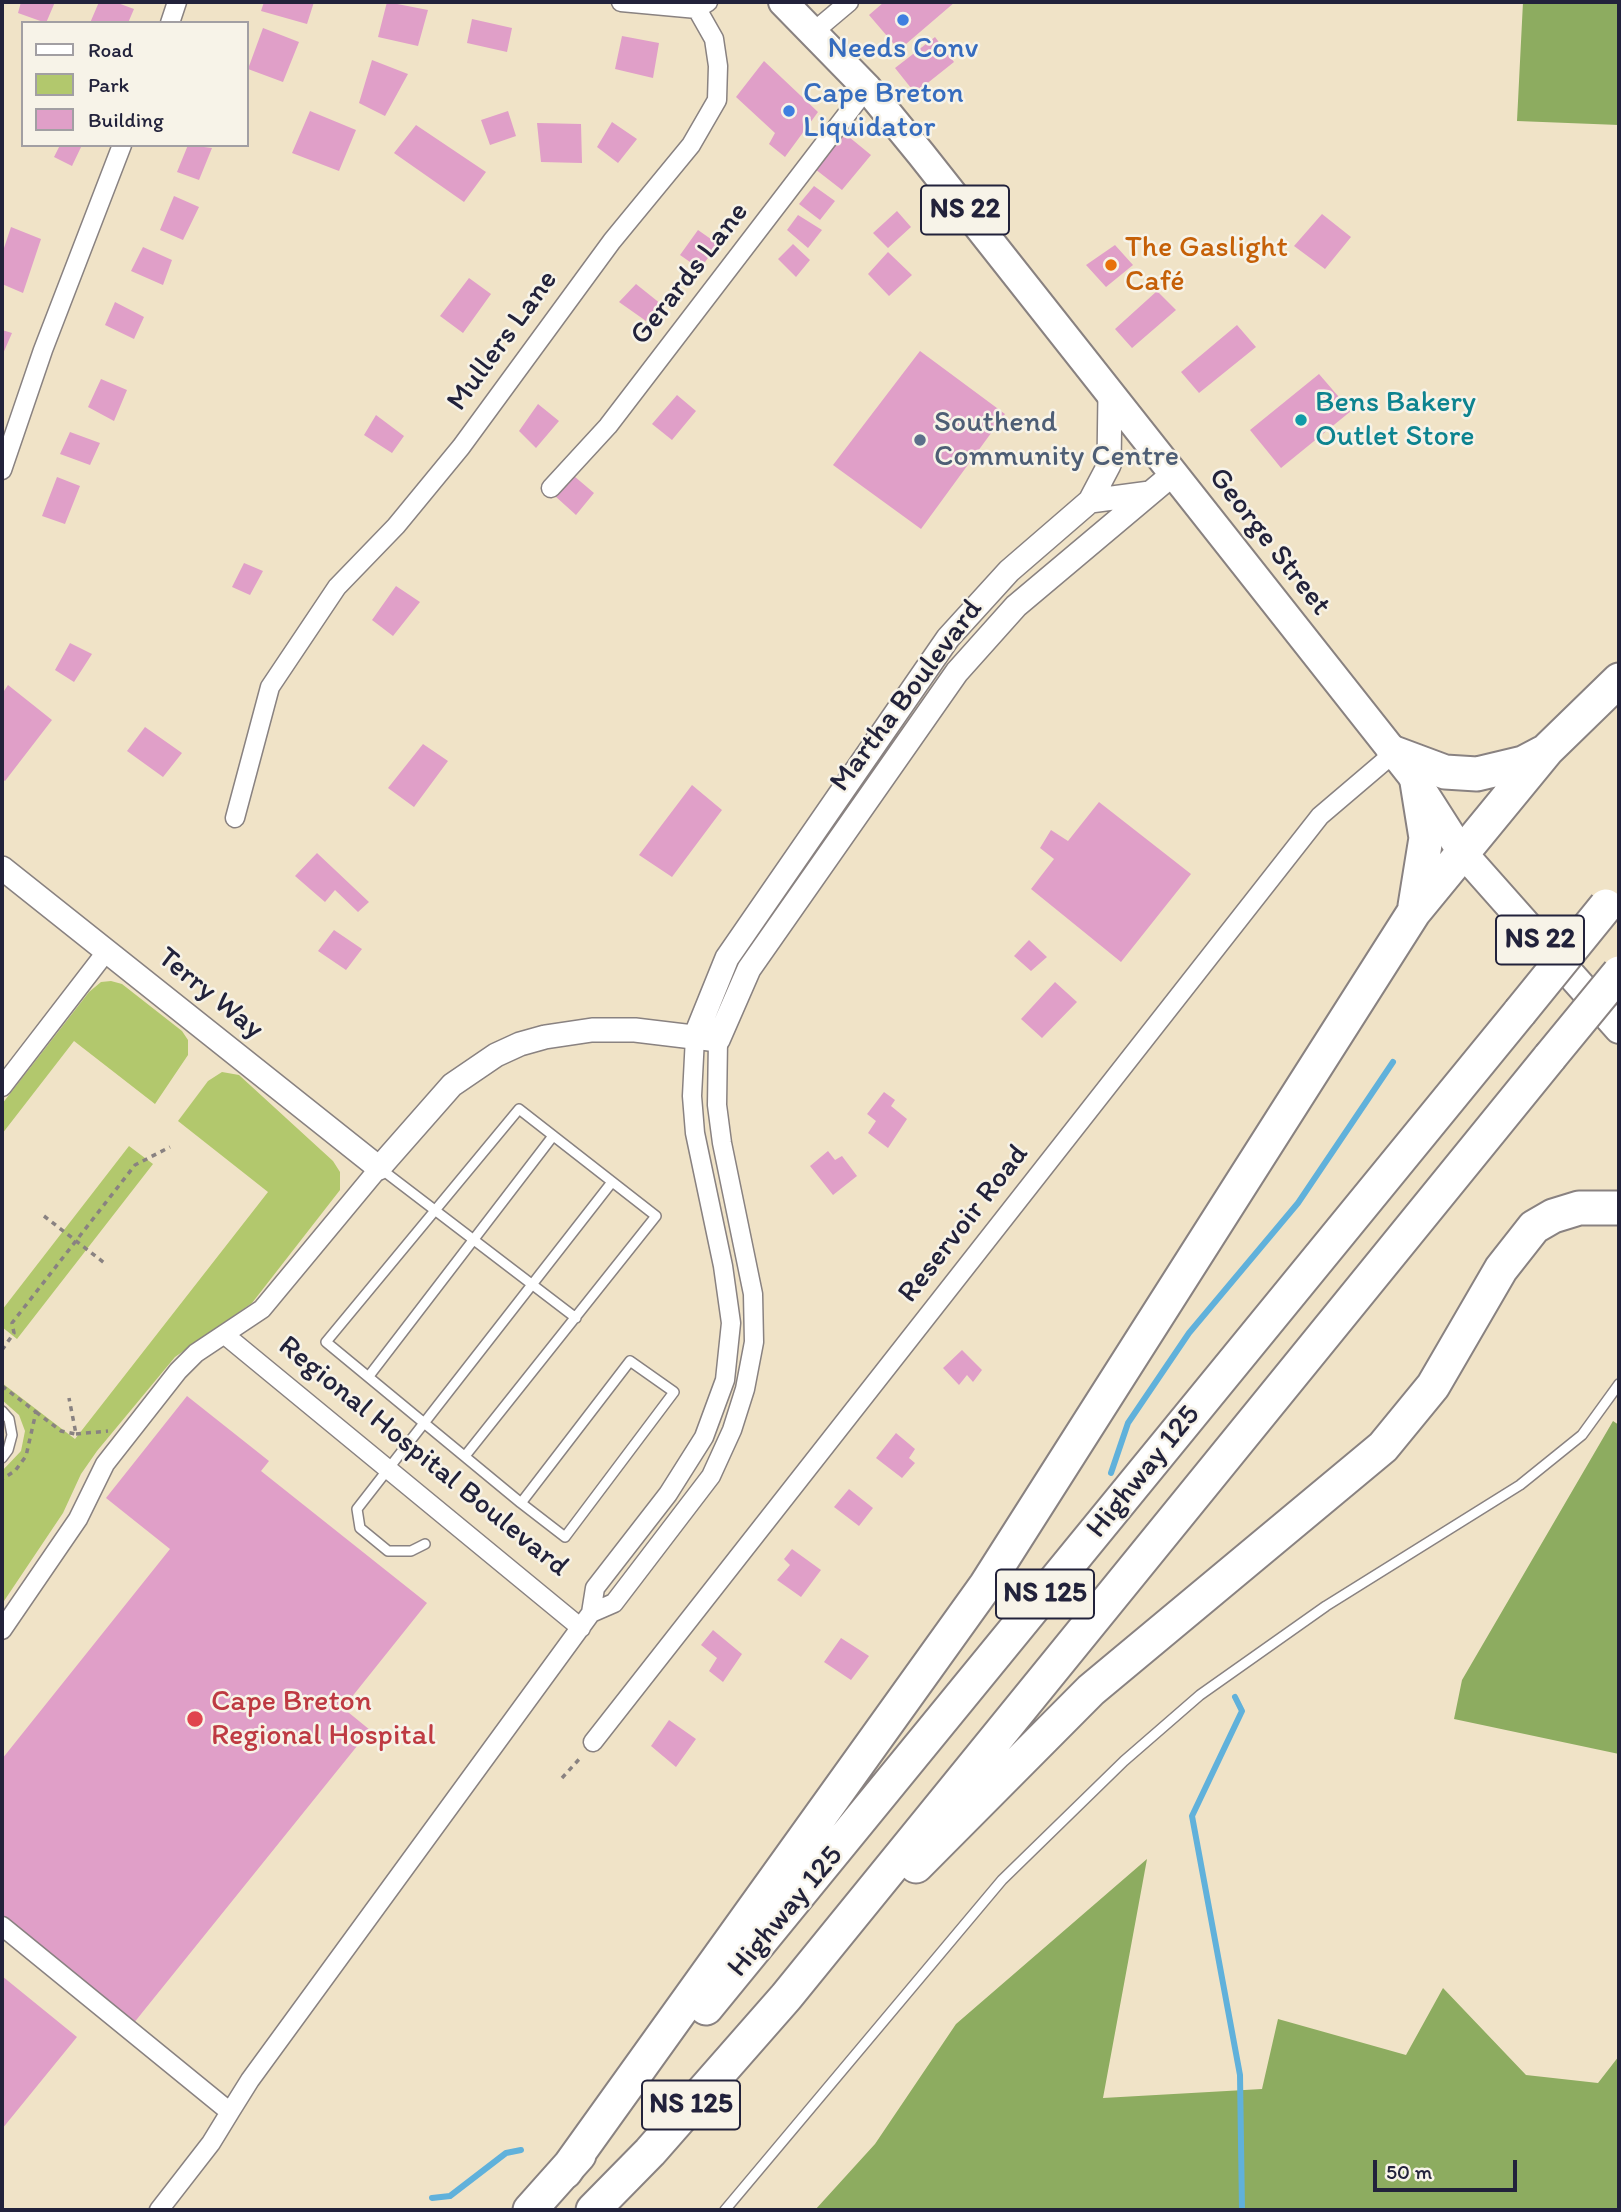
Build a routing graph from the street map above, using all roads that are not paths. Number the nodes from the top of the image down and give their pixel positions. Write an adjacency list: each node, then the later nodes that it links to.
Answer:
1 (177, 2): 6 (street)
2 (621, 2): 5 (street)
3 (783, 2): 7 (main road, George Street / NS 22)
4 (849, 2): 7 (street)
5 (703, 5): 20 (street, Mullers Lane)
6 (171, 21)
7 (811, 34): 8 (main road, George Street / NS 22)
8 (867, 88): 10 (main road, George Street / NS 22); 13 (street, Gerards Lane)
9 (121, 147): 11 (street)
10 (1110, 394): 12 (main road, George Street / NS 22); 15 (street)
11 (2, 470)
12 (1173, 474): 14 (street); 18 (main road, George Street / NS 22)
13 (551, 488)
14 (1150, 493): 15 (street); 22 (street, Martha Boulevard)
15 (1090, 501): 21 (street, Martha Boulevard)
16 (1619, 680): 17 (highway)
17 (1547, 750): 18 (highway); 23 (highway)
18 (1394, 753): 19 (main road, George Street / NS 22); 53 (street, Reservoir Road)
19 (1417, 782): 23 (main road, George Street / NS 22); 26 (highway)
20 (235, 818)
21 (813, 831): 22 (lane); 30 (street, Martha Boulevard)
22 (835, 846): 31 (street, Martha Boulevard)
23 (1461, 851): 26 (highway); 29 (main road, George Street / NS 22)
24 (2, 868): 27 (street, Terry Way)
25 (1613, 898): 57 (highway, Highway 125 / NS 125, bridge)
26 (1414, 912): 57 (highway)
27 (106, 952): 32 (street); 34 (street, Terry Way)
28 (1619, 973): 55 (highway, Highway 125 / NS 125, bridge)
29 (1619, 1029)
30 (695, 1037): 31 (street); 34 (street); 51 (street, Regional Hospital Boulevard)
31 (718, 1040): 51 (street, Regional Hospital Boulevard)
32 (2, 1087)
33 (553, 1136): 35 (lane); 37 (lane); 38 (lane)
34 (379, 1168): 37 (lane); 41 (street, Regional Hospital Boulevard)
35 (612, 1182): 39 (lane); 40 (lane)
36 (1619, 1208): 55 (highway)
37 (435, 1211): 38 (lane); 42 (lane)
38 (474, 1240): 39 (lane); 42 (lane)
39 (531, 1284): 40 (lane); 45 (lane)
40 (576, 1318): 46 (lane)
41 (225, 1335): 48 (street, Regional Hospital Boulevard); 52 (street, Regional Hospital Boulevard)
42 (369, 1376): 45 (lane)
43 (1619, 1384): 61 (lane)
44 (2, 1411): 47 (lane)
45 (423, 1420): 46 (lane); 48 (lane)
46 (465, 1456): 49 (lane)
47 (2, 1458)
48 (386, 1469): 50 (lane); 51 (street, Regional Hospital Boulevard)
49 (521, 1503): 49 (lane)
50 (425, 1544)
51 (586, 1620): 56 (street, Regional Hospital Boulevard)
52 (2, 1630)
53 (593, 1742)
54 (2, 1926): 56 (street)
55 (786, 1997): 60 (highway, Highway 125 / NS 125)
56 (230, 2112): 58 (street, Regional Hospital Boulevard)
57 (565, 2172): 59 (highway, Highway 125 / NS 125)
58 (159, 2210)
59 (530, 2210)
60 (593, 2210)
61 (725, 2210)

